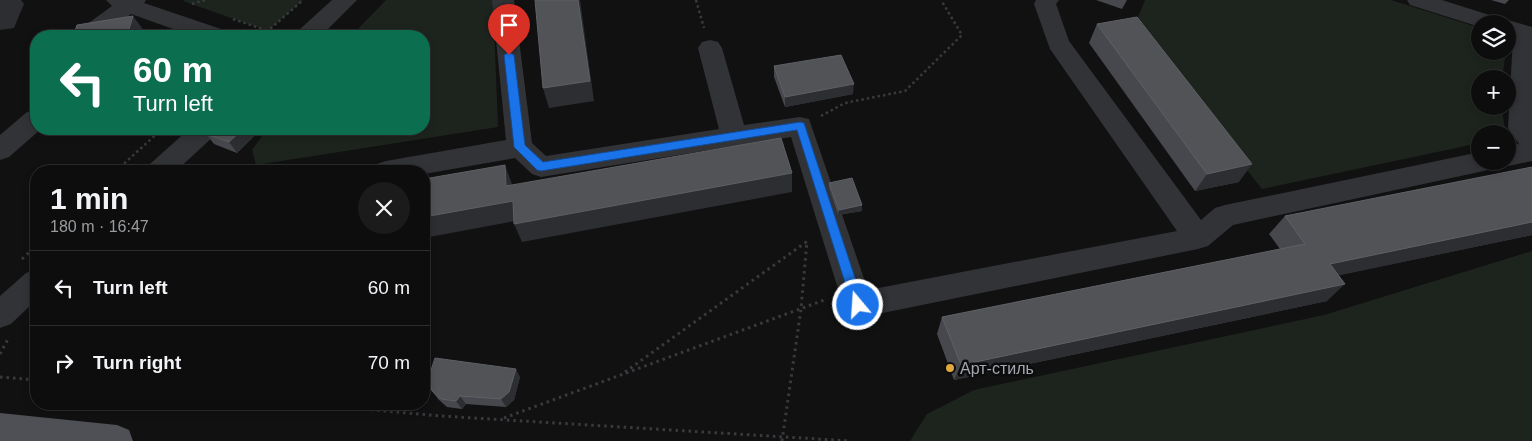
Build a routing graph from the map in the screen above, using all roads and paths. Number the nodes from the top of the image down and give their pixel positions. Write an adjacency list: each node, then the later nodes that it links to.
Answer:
1 (205, 0): 10 (path)
2 (303, 0): 14 (path)
3 (346, 0): 15 (street)
4 (503, 0): 24 (street)
5 (696, 0): 17 (path)
6 (942, 0): 18 (path)
7 (1048, 0): 33 (street)
8 (1418, 0): 11 (street)
9 (127, 2): 12 (street); 13 (street)
10 (191, 5)
11 (1471, 17)
12 (94, 30)
13 (200, 30)
14 (269, 30)
15 (314, 30)
16 (1516, 30): 23 (street)
17 (710, 48): 22 (street)
18 (835, 110)
19 (30, 123): 25 (street)
20 (155, 135): 29 (path)
21 (198, 135): 30 (street)
22 (734, 136): 24 (street); 32 (street)
23 (1532, 144)
24 (520, 147): 31 (street)
25 (0, 150)
26 (1532, 151): 27 (street)
27 (1516, 154)
28 (1471, 164): 33 (street)
29 (123, 165)
30 (166, 165)
31 (420, 165)
32 (830, 218): 34 (path); 36 (street)
33 (1198, 238): 36 (street)
34 (807, 241): 37 (path); 39 (path)
35 (30, 288): 38 (street)
36 (853, 290): 37 (path)
37 (801, 309): 39 (path); 45 (path)
38 (0, 315)
39 (620, 376): 43 (path)
40 (0, 377): 41 (path)
41 (30, 380)
42 (380, 410): 43 (path)
43 (502, 420): 45 (path)
44 (0, 429): 46 (main road)
45 (783, 439): 47 (path)
46 (117, 441)
47 (851, 441)

